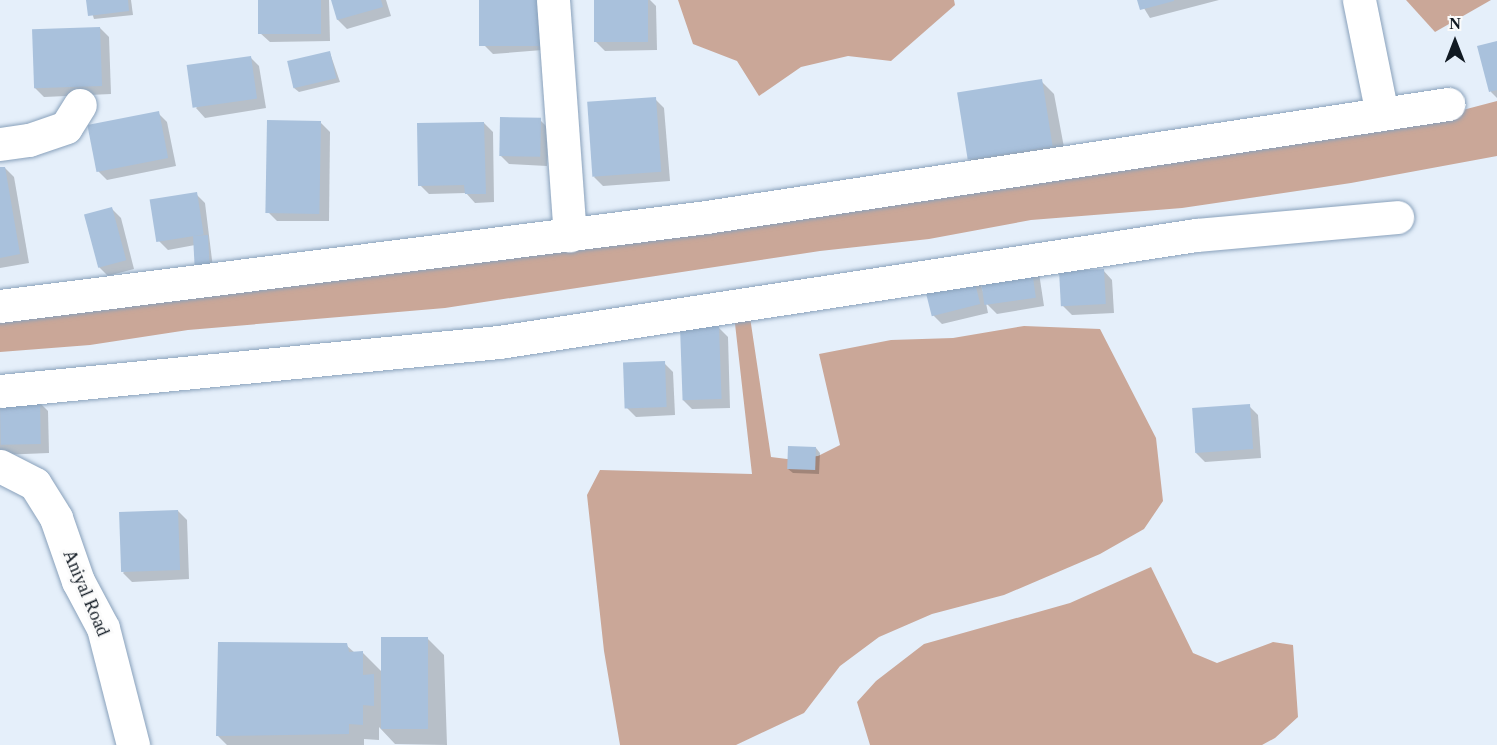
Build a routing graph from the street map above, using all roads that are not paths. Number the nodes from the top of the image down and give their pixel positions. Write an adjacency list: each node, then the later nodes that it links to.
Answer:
1 (553, 0): 8 (street)
2 (1359, 0): 5 (street)
3 (1448, 104): 5 (street)
4 (80, 105): 6 (street)
5 (1382, 114): 8 (street)
6 (0, 144)
7 (1397, 217): 10 (street)
8 (570, 235): 9 (street)
9 (0, 306)
10 (0, 392)
11 (0, 466): 12 (street, Aniyal Road)
12 (133, 745)

